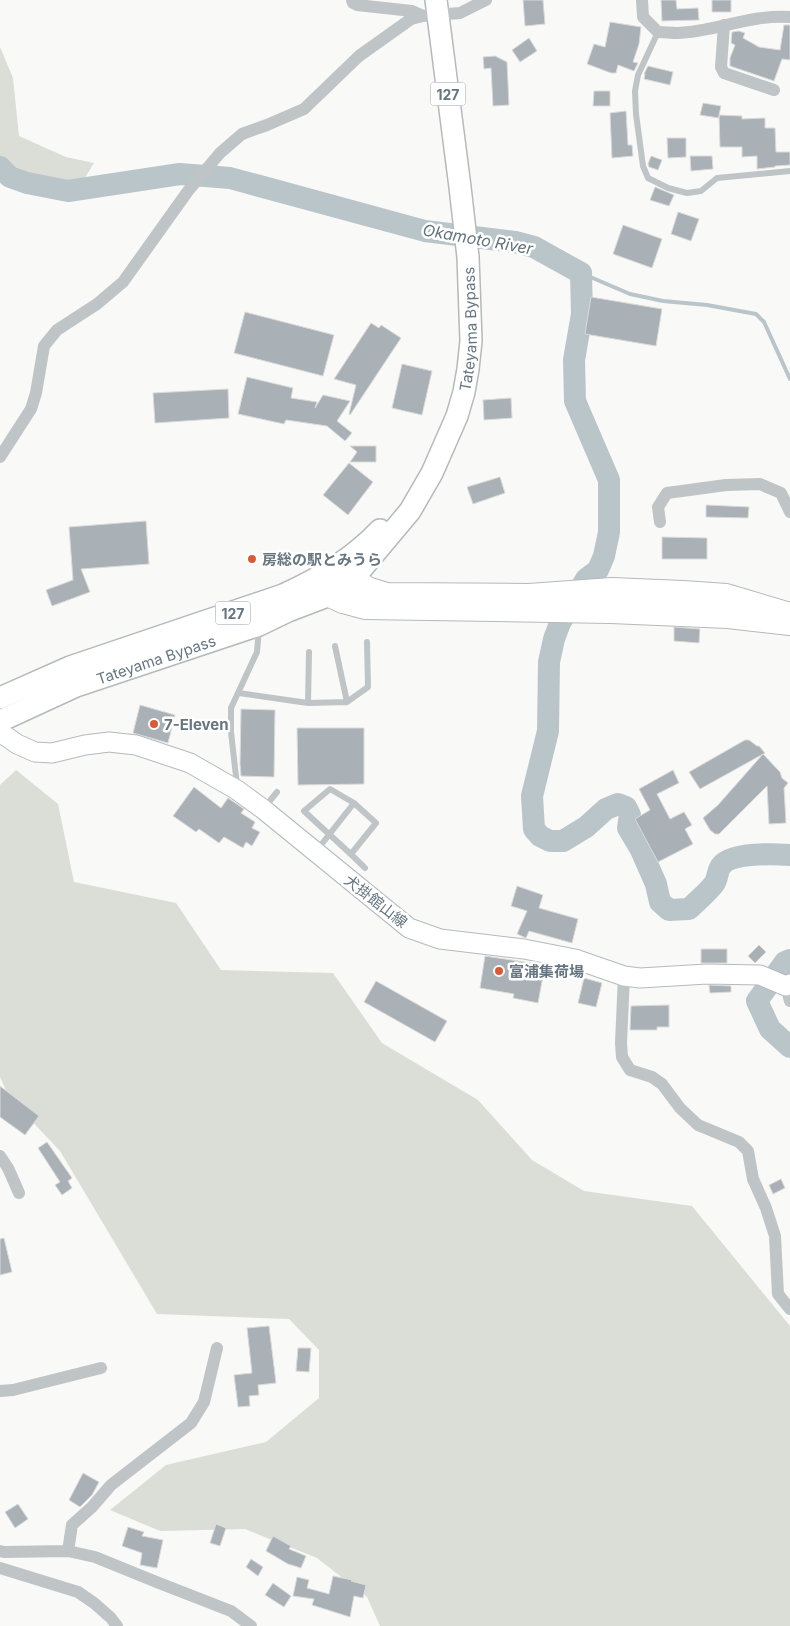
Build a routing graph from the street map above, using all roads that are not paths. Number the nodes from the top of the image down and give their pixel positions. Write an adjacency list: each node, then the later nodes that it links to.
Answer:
1 (352, 0): 4 (street)
2 (486, 0): 4 (street)
3 (642, 0): 7 (street)
4 (432, 10): 10 (street); 11 (highway, Tateyama Bypass / 127)
5 (790, 17): 6 (street)
6 (724, 25): 7 (street); 8 (street)
7 (658, 32): 9 (lane)
8 (774, 90)
9 (790, 171)
10 (0, 457)
11 (432, 473): 14 (highway, Tateyama Bypass / 127); 15 (highway, Tateyama Bypass / 127)
12 (790, 512): 13 (street)
13 (660, 522)
14 (330, 571): 15 (highway); 16 (highway); 26 (highway, Tateyama Bypass / 127)
15 (353, 579): 16 (highway, Tateyama Bypass / 127); 18 (highway)
16 (330, 595): 18 (highway); 21 (highway, Tateyama Bypass / 127)
17 (611, 601): 18 (highway); 19 (highway); 20 (highway)
18 (529, 603)
19 (790, 615)
20 (790, 623)
21 (259, 625): 25 (lane); 29 (highway, Tateyama Bypass / 127)
22 (367, 642): 27 (lane)
23 (336, 646): 27 (lane)
24 (309, 652): 28 (lane)
25 (238, 694): 28 (lane); 31 (lane)
26 (0, 698)
27 (347, 702): 28 (lane)
28 (308, 703)
29 (0, 721)
30 (0, 732): 31 (main road, 犬掛館山線)
31 (237, 790): 34 (main road, 犬掛館山線)
32 (277, 792): 34 (lane)
33 (354, 803): 35 (lane); 35 (lane); 37 (lane)
34 (263, 809): 36 (main road, 犬掛館山線)
35 (330, 835): 36 (lane); 37 (lane)
36 (316, 853): 39 (main road, 犬掛館山線)
37 (351, 854): 38 (lane)
38 (365, 868)
39 (624, 976): 40 (main road, 犬掛館山線); 43 (street)
40 (787, 989)
41 (0, 1156): 42 (street)
42 (19, 1193)
43 (790, 1310)
44 (217, 1348): 48 (street)
45 (101, 1368): 46 (street)
46 (0, 1391)
47 (0, 1551): 48 (street)
48 (68, 1551): 51 (street)
49 (0, 1568): 50 (street)
50 (117, 1626)
51 (251, 1626)

